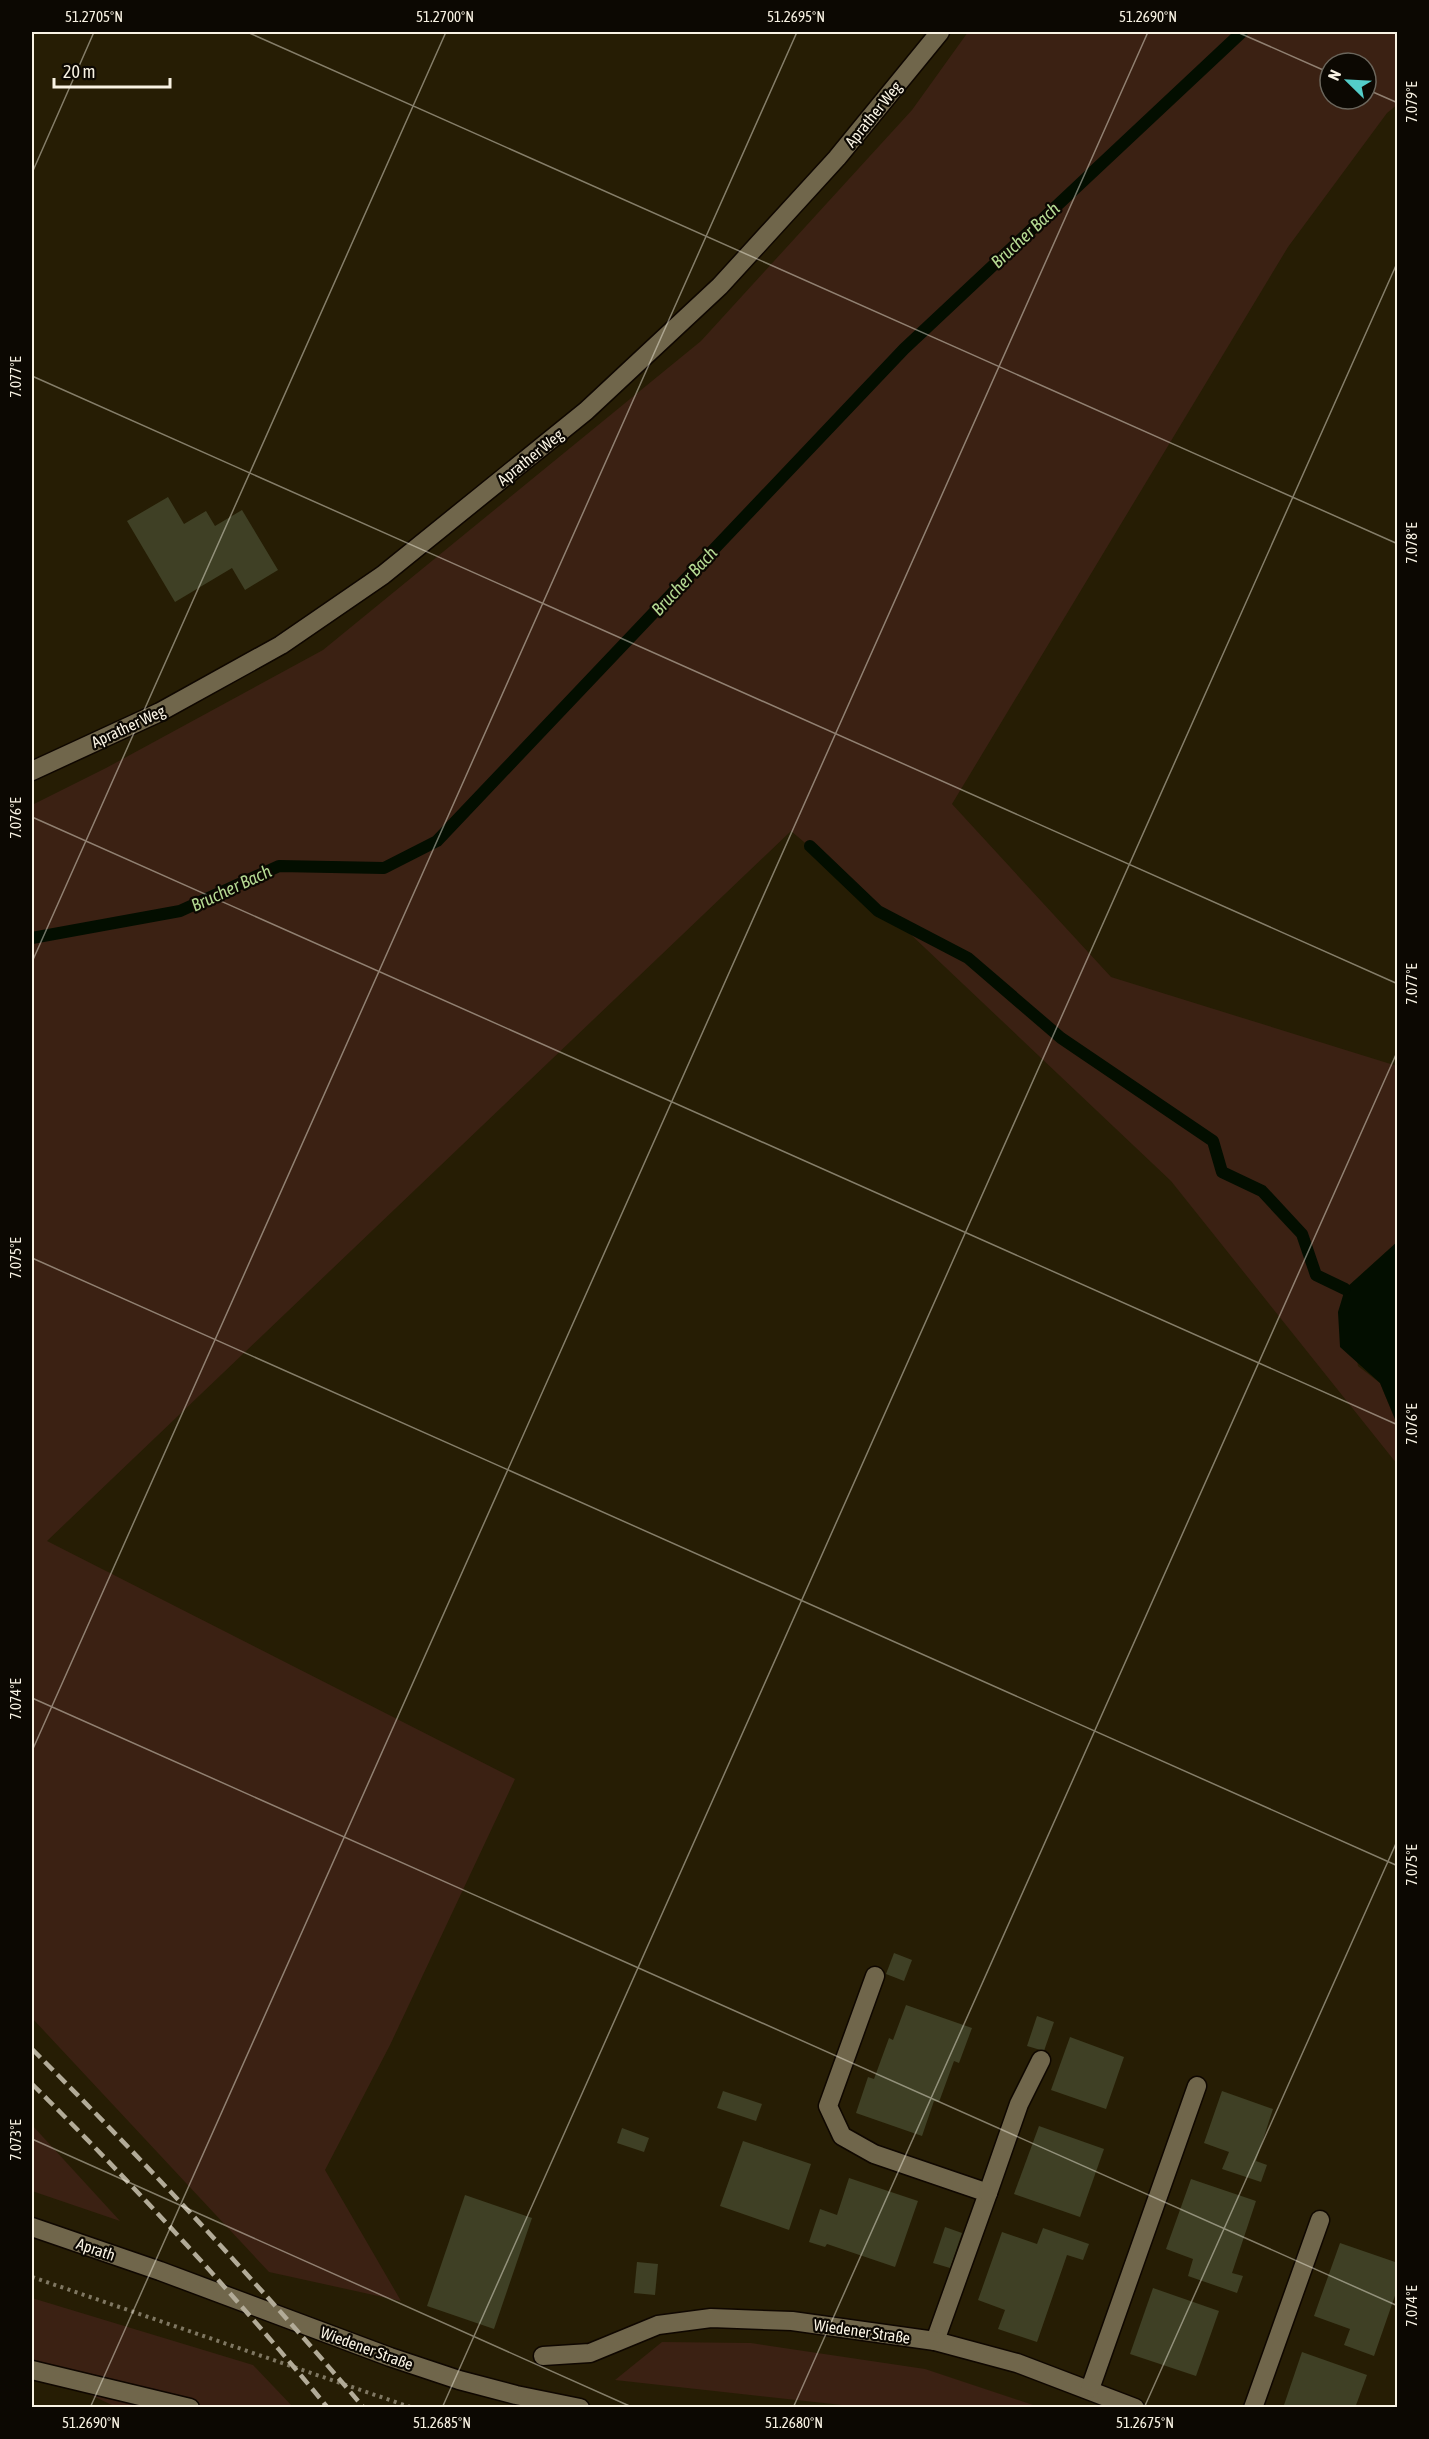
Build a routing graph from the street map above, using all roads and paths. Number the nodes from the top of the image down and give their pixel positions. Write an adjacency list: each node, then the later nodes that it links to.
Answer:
1 (940, 32): 2 (street, Aprather Weg)
2 (32, 771)
3 (875, 1976): 6 (street)
4 (1041, 2060): 6 (street)
5 (1197, 2086): 14 (street)
6 (988, 2193): 11 (street)
7 (1320, 2220): 19 (street)
8 (32, 2227): 9 (street, Aprath)
9 (160, 2271): 17 (street, Wiedener Straße)
10 (32, 2277): 16 (path)
11 (935, 2341): 12 (street, Wiedener Straße); 14 (street, Wiedener Straße)
12 (543, 2356)
13 (32, 2370): 15 (street)
14 (1090, 2389): 18 (street, Wiedener Straße)
15 (190, 2408)
16 (413, 2408)
17 (580, 2408)
18 (1135, 2408)
19 (1252, 2408)

